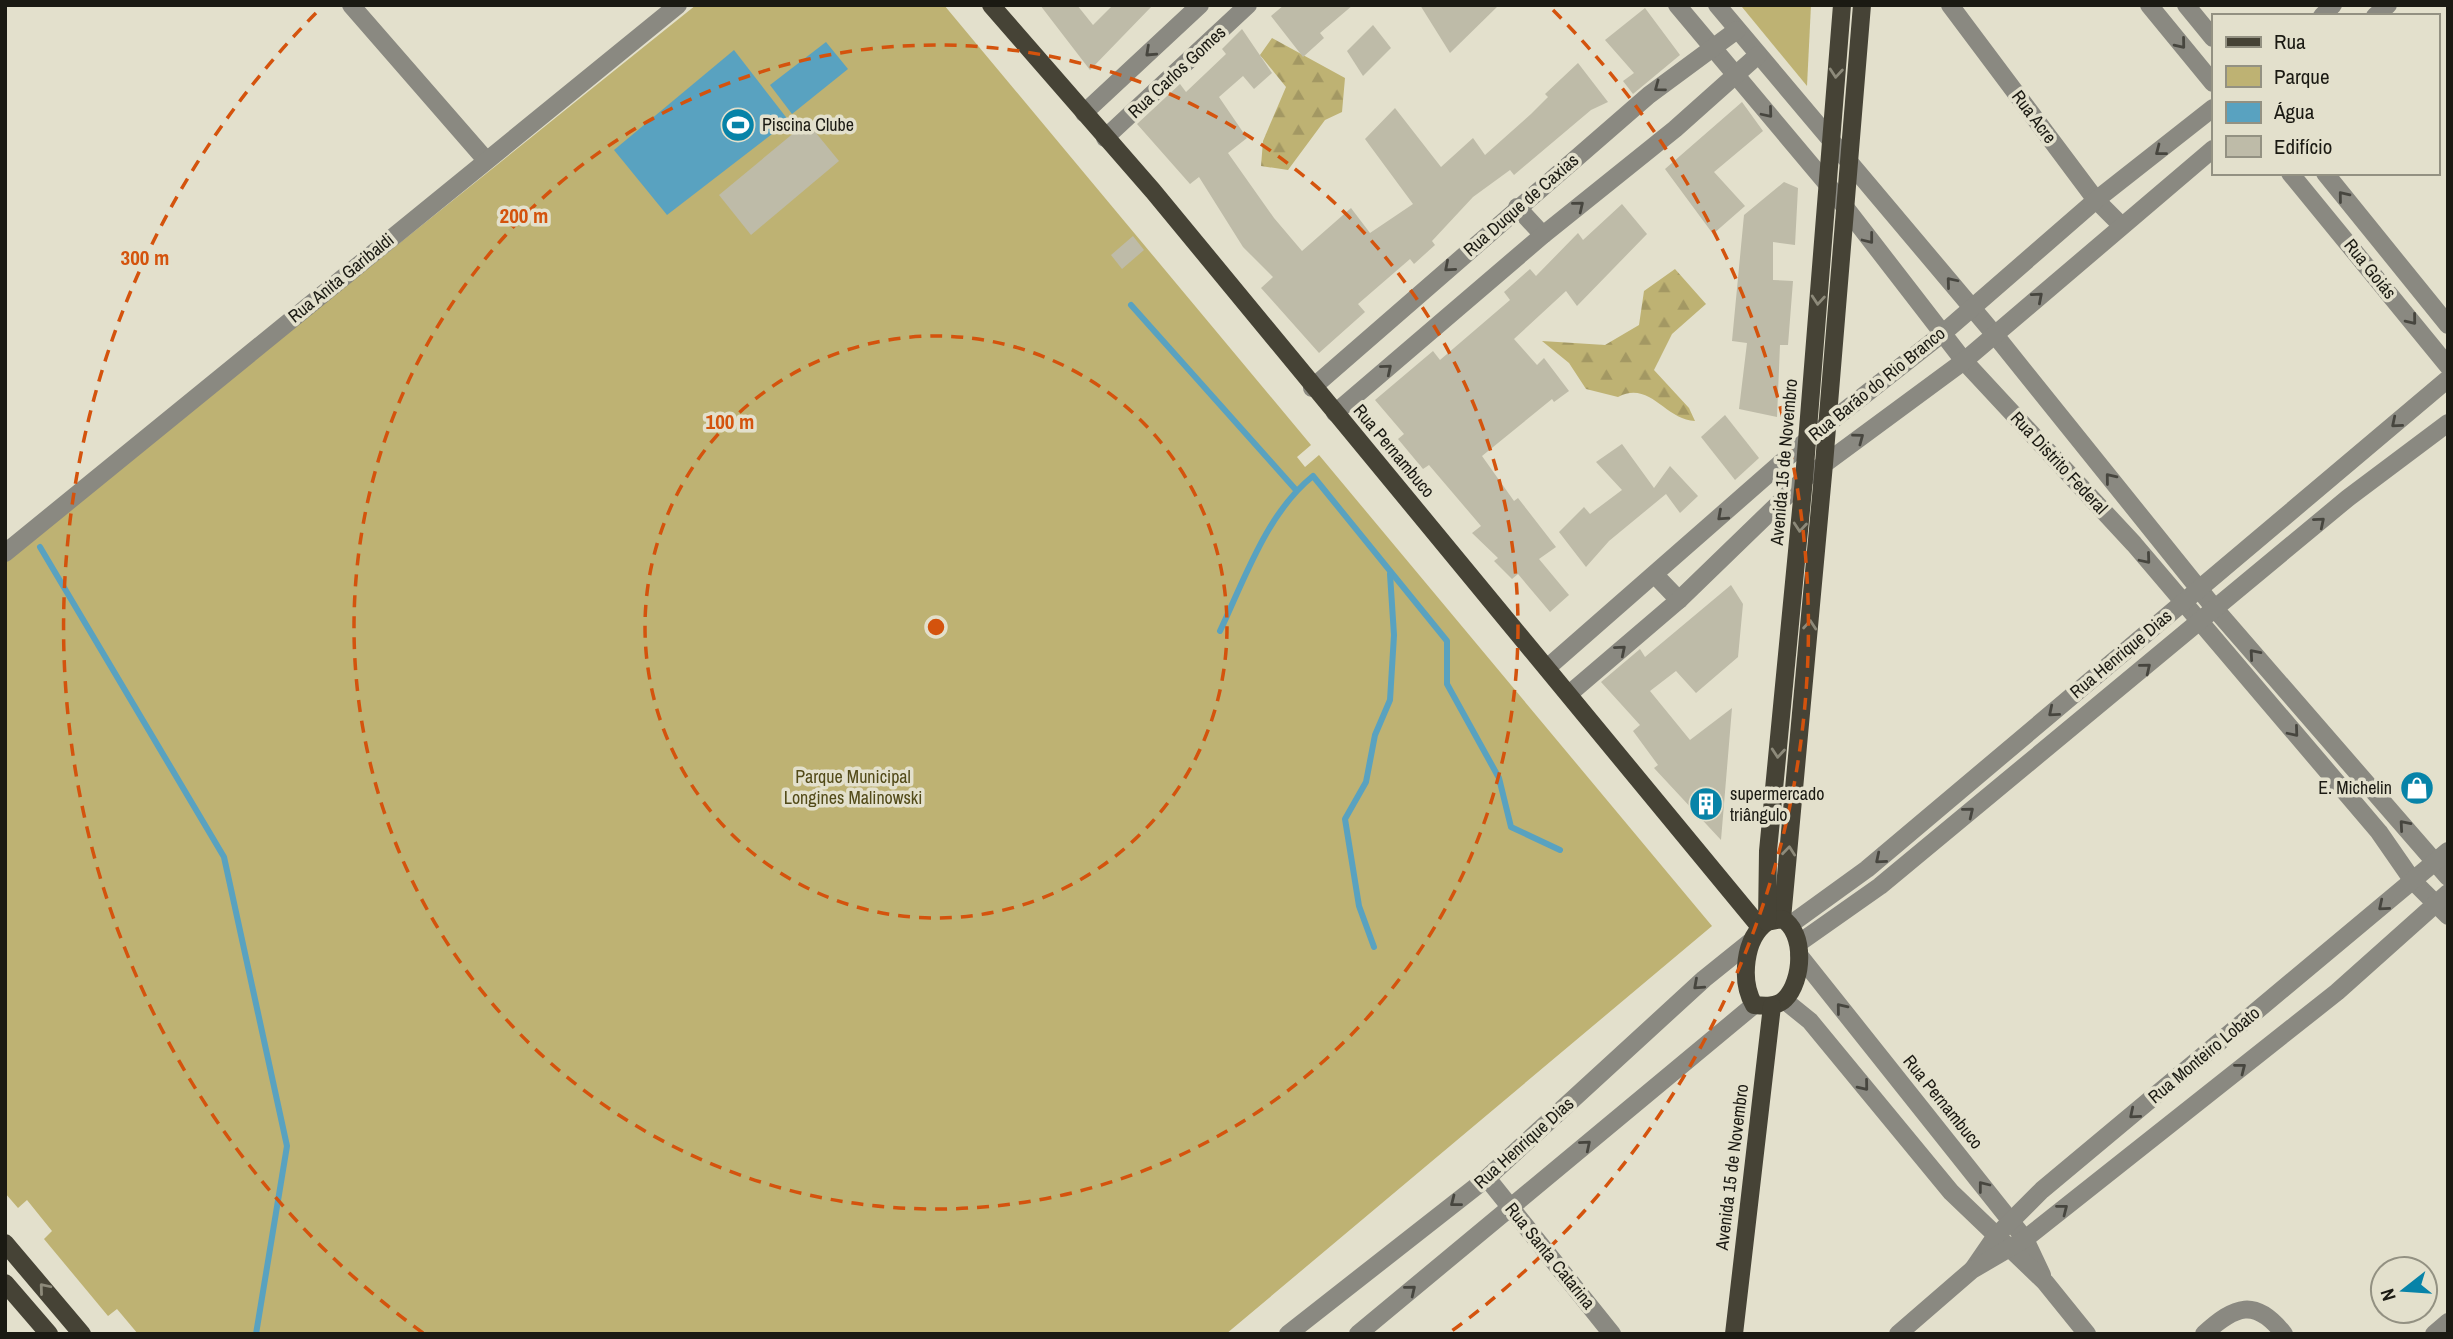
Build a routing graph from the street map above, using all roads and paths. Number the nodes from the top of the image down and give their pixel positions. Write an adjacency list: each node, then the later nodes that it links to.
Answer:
1 (351, 5): 25 (street)
2 (678, 5): 25 (street, Rua Anita Garibaldi)
3 (990, 5): 20 (main road, Rua Pernambuco)
4 (1200, 5): 20 (street, Rua Carlos Gomes, one-way to 20)
5 (1248, 5): 21 (street, Rua Carlos Gomes)
6 (1676, 5): 15 (street, Rua Distrito Federal)
7 (1717, 5): 13 (street, Rua Distrito Federal)
8 (1842, 5): 22 (main road, Avenida 15 de Novembro, one-way to 22)
9 (1862, 5): 24 (main road, Avenida 15 de Novembro)
10 (1950, 5): 29 (street, Rua Acre)
11 (2150, 5): 18 (street, one-way to 18)
12 (2186, 5): 14 (street)
13 (1737, 30): 15 (street, Rua Duque de Caxias); 16 (street, Rua Distrito Federal)
14 (2212, 37)
15 (1713, 46): 17 (street, Rua Distrito Federal); 30 (street, Rua Duque de Caxias, one-way to 30)
16 (1758, 55): 17 (street, Rua Duque de Caxias); 22 (street, Rua Distrito Federal)
17 (1737, 76): 28 (street, Rua Distrito Federal, one-way to 28); 34 (street, Rua Duque de Caxias, one-way to 17)
18 (2212, 82)
19 (2212, 109): 29 (street, Rua Barão do Rio Branco, one-way to 29)
20 (1084, 113): 21 (main road, Rua Pernambuco)
21 (1105, 138): 43 (main road, Rua Pernambuco)
22 (1831, 138): 24 (street, Rua Distrito Federal); 28 (main road, Avenida 15 de Novembro)
23 (2212, 150): 32 (street, Rua Barão do Rio Branco)
24 (1848, 158): 31 (main road, Avenida 15 de Novembro); 36 (street, Rua Distrito Federal, one-way to 24)
25 (486, 160): 52 (street, Rua Anita Garibaldi)
26 (2292, 175): 35 (street, Rua Goiás)
27 (2327, 175): 33 (street, Rua Goiás, one-way to 27)
28 (1828, 185): 31 (street, Rua Distrito Federal); 47 (main road, Avenida 15 de Novembro, one-way to 47)
29 (2096, 200): 32 (street, Rua Acre); 36 (street, Rua Barão do Rio Branco)
30 (1517, 207): 34 (street); 43 (street, Rua Duque de Caxias, one-way to 43)
31 (1845, 208): 38 (street, Rua Distrito Federal, one-way to 38); 46 (main road, Avenida 15 de Novembro)
32 (2121, 225): 39 (street, Rua Barão do Rio Branco, one-way to 32)
33 (2372, 232): 35 (street); 37 (street, Rua Goiás)
34 (1543, 235): 44 (street, Rua Duque de Caxias, one-way to 34)
35 (2354, 248): 41 (street, Rua Goiás, one-way to 41)
36 (1971, 306): 38 (street, Rua Barão do Rio Branco); 39 (street, Rua Distrito Federal)
37 (2448, 325)
38 (1942, 334): 40 (street, Rua Distrito Federal); 46 (street, Rua Barão do Rio Branco)
39 (1995, 335): 40 (street, Rua Barão do Rio Branco); 54 (street, Rua Distrito Federal, one-way to 39)
40 (1964, 361): 48 (street, Rua Barão do Rio Branco, one-way to 40); 56 (street, Rua Distrito Federal, one-way to 56)
41 (2448, 366)
42 (2448, 379): 49 (street, Rua Henrique Dias, one-way to 49)
43 (1312, 388): 44 (main road, Rua Pernambuco)
44 (1335, 413): 59 (main road, Rua Pernambuco)
45 (2448, 423): 51 (street, Rua Henrique Dias)
46 (1826, 425): 47 (street, Rua Barão do Rio Branco); 48 (main road, Avenida 15 de Novembro)
47 (1806, 441): 50 (main road, Avenida 15 de Novembro); 53 (street, Rua Barão do Rio Branco, one-way to 53)
48 (1825, 464): 50 (street, Rua Barão do Rio Branco); 65 (main road, Avenida 15 de Novembro, one-way to 48)
49 (2330, 478): 51 (street); 54 (street, Rua Henrique Dias)
50 (1804, 479): 55 (street, Rua Barão do Rio Branco); 65 (main road, Avenida 15 de Novembro, one-way to 65)
51 (2348, 498): 57 (street, Rua Henrique Dias, one-way to 51)
52 (5, 552)
53 (1655, 575): 55 (street); 59 (street, Rua Barão do Rio Branco)
54 (2199, 589): 56 (street, Rua Henrique Dias); 57 (street, Rua Distrito Federal)
55 (1679, 600): 60 (street, Rua Barão do Rio Branco, one-way to 55)
56 (2182, 602): 58 (street, Rua Distrito Federal); 65 (street, Rua Henrique Dias, one-way to 65)
57 (2216, 610): 58 (street, Rua Henrique Dias); 61 (street, Rua Distrito Federal, one-way to 57)
58 (2202, 623): 63 (street, Rua Distrito Federal, one-way to 63); 66 (street, Rua Henrique Dias, one-way to 58)
59 (1548, 668): 60 (main road, Rua Pernambuco)
60 (1569, 694): 65 (main road, Rua Pernambuco)
61 (2442, 856): 62 (street, Rua Distrito Federal); 63 (street, Rua Monteiro Lobato)
62 (2448, 877)
63 (2413, 881): 64 (street, Rua Distrito Federal); 71 (street, Rua Monteiro Lobato, one-way to 71)
64 (2443, 904): 73 (street, Rua Monteiro Lobato, one-way to 64)
65 (1770, 927): 66 (main road, Avenida 15 de Novembro); 68 (main road, Avenida 15 de Novembro); 69 (street, Rua Henrique Dias, one-way to 69)
66 (1799, 949): 67 (main road, Avenida 15 de Novembro); 71 (street, Rua Pernambuco, one-way to 66)
67 (1778, 1003): 68 (main road); 72 (street, Rua Pernambuco, one-way to 72); 85 (main road, Avenida 15 de Novembro)
68 (1754, 1005): 70 (street, one-way to 68)
69 (1487, 1178): 70 (street, Rua Santa Catarina); 82 (street, Rua Henrique Dias, one-way to 82)
70 (1511, 1208): 83 (street, one-way to 70); 84 (street, Rua Santa Catarina)
71 (2011, 1222): 72 (street, Rua Monteiro Lobato); 73 (street, Rua Pernambuco)
72 (1995, 1237): 75 (street, Rua Pernambuco); 76 (street, Rua Monteiro Lobato)
73 (2025, 1239): 75 (street, Rua Monteiro Lobato); 77 (street, Rua Pernambuco)
74 (5, 1243): 81 (main road, one-way to 74)
75 (2009, 1251): 76 (street, Rua Monteiro Lobato); 77 (street, Rua Pernambuco)
76 (1972, 1270): 86 (street, Rua Monteiro Lobato)
77 (2045, 1282): 87 (street, Rua Pernambuco)
78 (5, 1283): 80 (main road)
79 (2448, 1322): 90 (street)
80 (49, 1334)
81 (82, 1334)
82 (1289, 1334)
83 (1358, 1334)
84 (1612, 1334)
85 (1734, 1334)
86 (1898, 1334)
87 (2087, 1334)
88 (2204, 1334): 89 (street)
89 (2284, 1334)
90 (2434, 1334)

